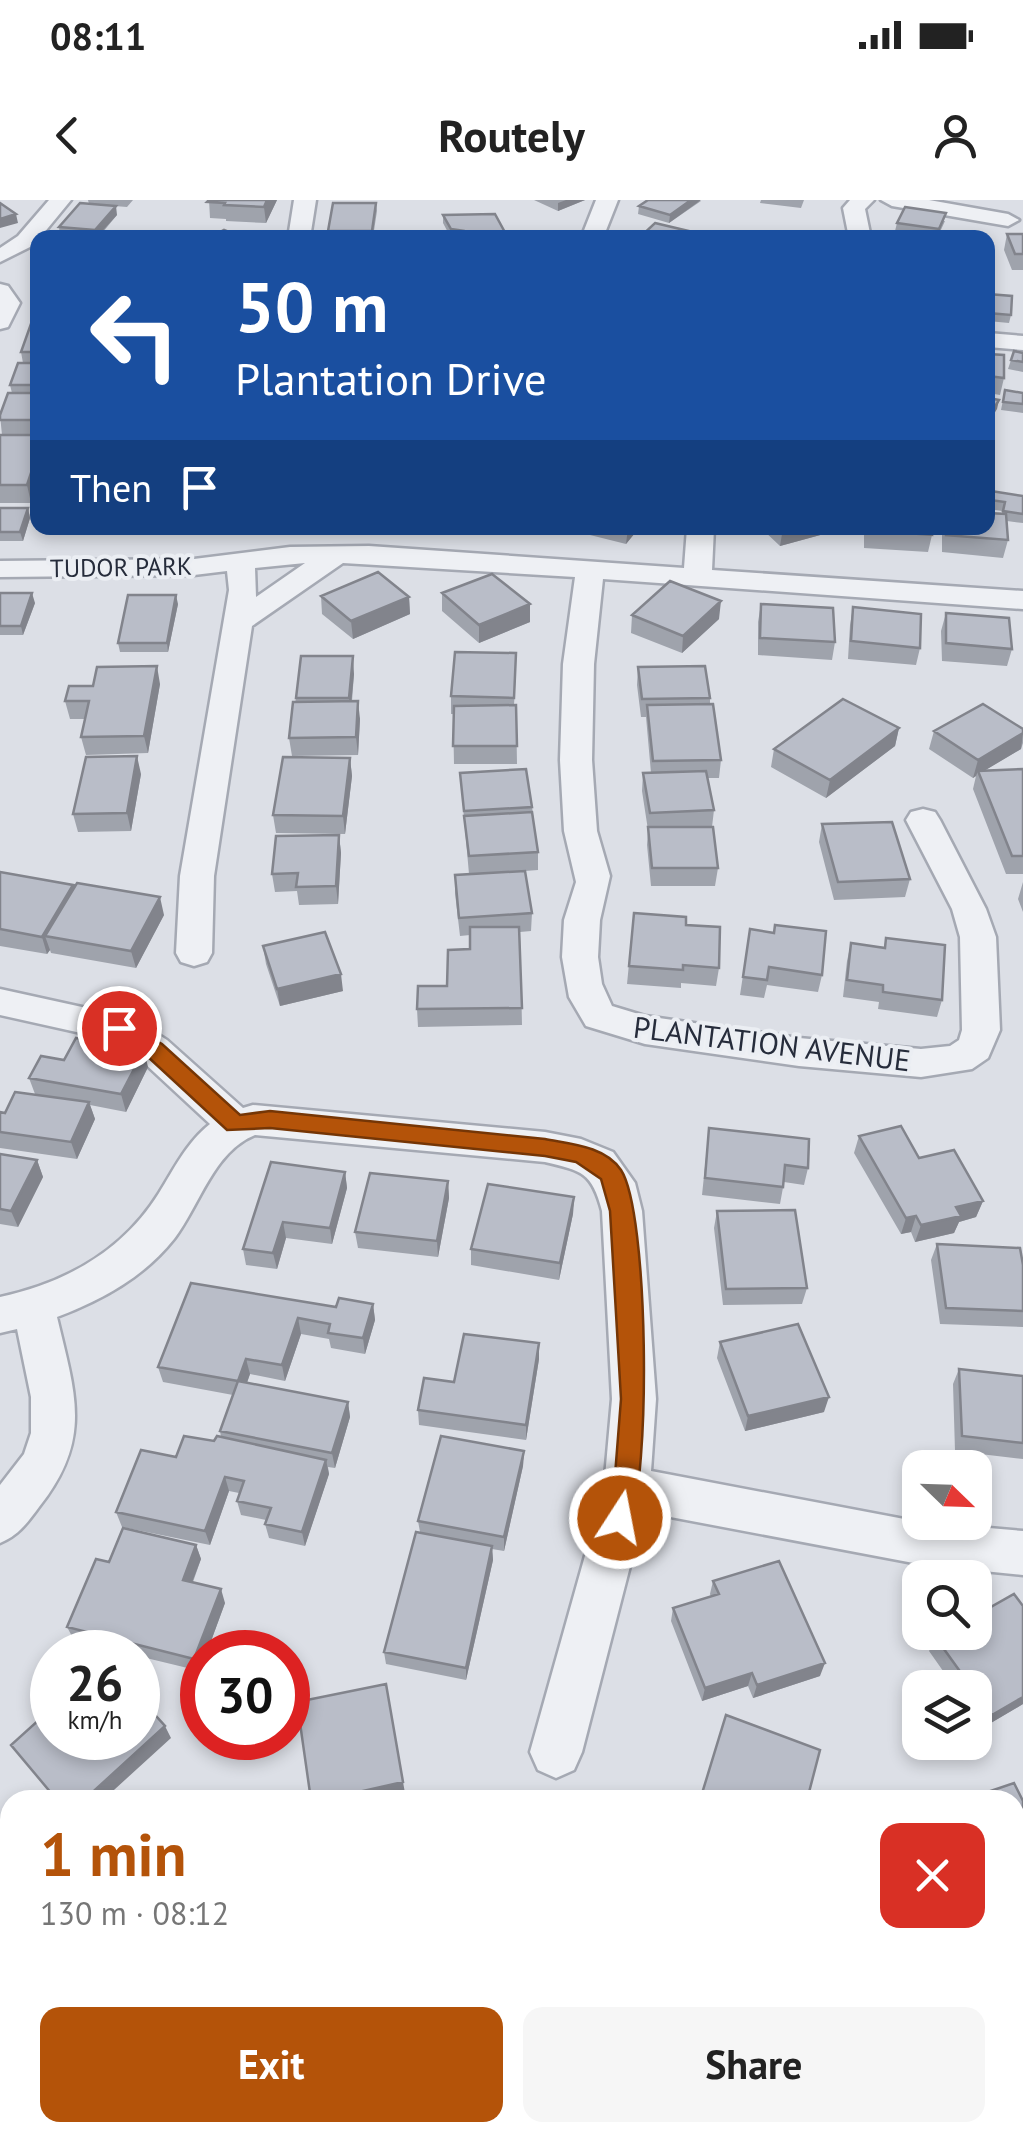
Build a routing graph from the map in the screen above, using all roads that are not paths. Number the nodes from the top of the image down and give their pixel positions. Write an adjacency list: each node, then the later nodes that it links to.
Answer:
1 (60, 200): 7 (street)
2 (304, 200): 8 (street)
3 (607, 200): 9 (street)
4 (863, 200): 10 (street)
5 (892, 200): 6 (street)
6 (1008, 220)
7 (35, 230)
8 (300, 230)
9 (595, 230)
10 (858, 230)
11 (30, 235): 12 (street)
12 (0, 254)
13 (0, 290): 14 (street)
14 (0, 322)
15 (995, 341): 16 (street)
16 (1023, 343)
17 (301, 535): 19 (street)
18 (700, 535): 23 (street)
19 (325, 554): 20 (street); 22 (street); 25 (street)
20 (241, 563): 21 (street, TUDOR PARK); 25 (street)
21 (0, 569)
22 (590, 570): 23 (street); 26 (street, PLANTATION AVENUE)
23 (698, 578): 24 (street)
24 (1023, 600)
25 (236, 624): 27 (street)
26 (923, 820)
27 (194, 953)
28 (0, 1002): 29 (street)
29 (235, 1124): 30 (street); 31 (street)
30 (17, 1312): 32 (street)
31 (627, 1488): 33 (street); 34 (street)
32 (0, 1521)
33 (1023, 1552)
34 (556, 1752)

